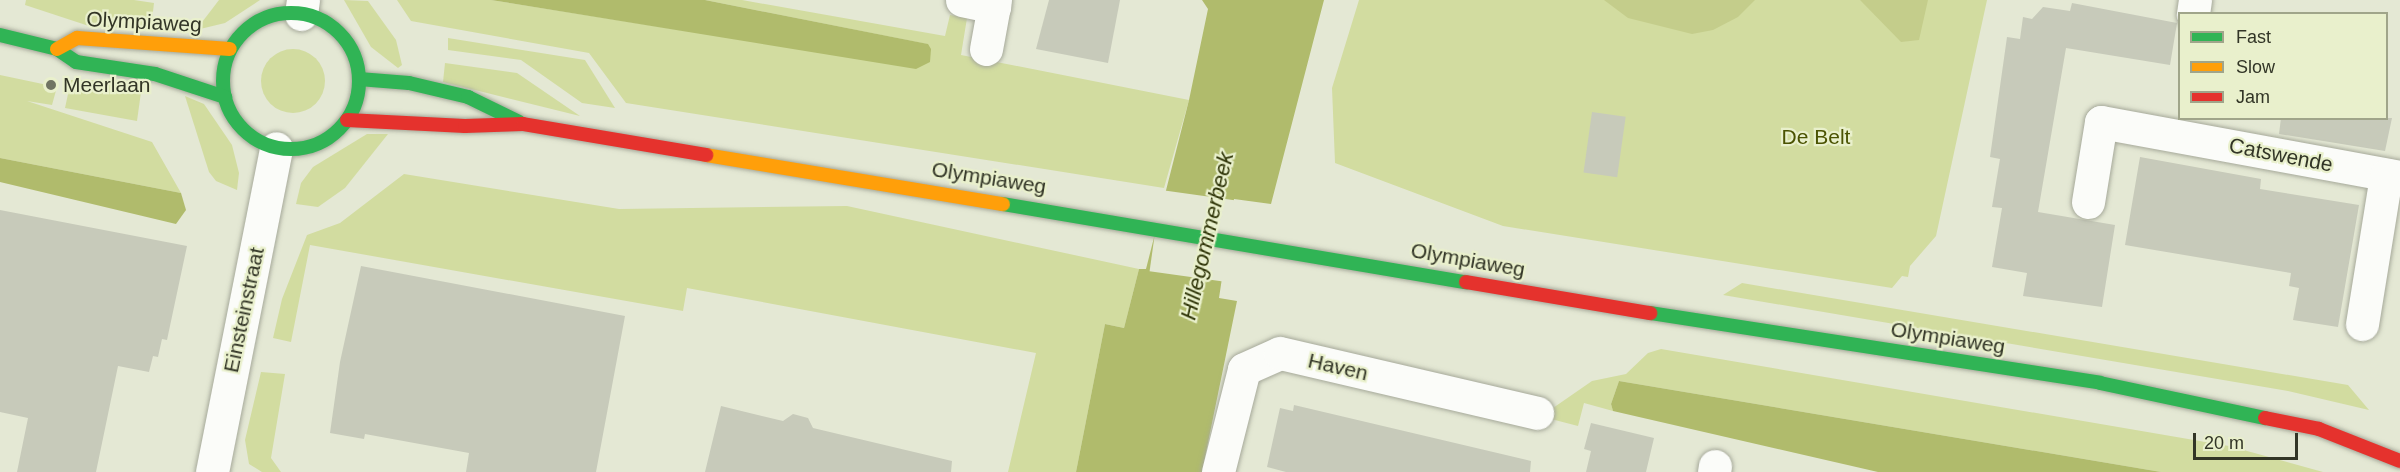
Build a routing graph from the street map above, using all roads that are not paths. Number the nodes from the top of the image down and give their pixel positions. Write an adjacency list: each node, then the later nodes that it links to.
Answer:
1 (962, 0): 2 (street)
2 (994, 3): 6 (street)
3 (302, 7): 7 (main road); 8 (main road)
4 (0, 35): 5 (main road, Olympiaweg)
5 (57, 49): 7 (main road, Olympiaweg); 9 (main road, Olympiaweg)
6 (986, 49)
7 (231, 50): 9 (main road)
8 (359, 79): 10 (main road); 11 (main road, Olympiaweg)
9 (225, 97): 13 (main road)
10 (347, 120): 11 (main road, Olympiaweg); 13 (main road)
11 (523, 124): 18 (main road, Olympiaweg)
12 (2178, 124): 14 (street, Catswende); 15 (street, Catswende)
13 (276, 148): 19 (street, Einsteinstraat)
14 (2393, 176): 16 (street, Catswende)
15 (2088, 202)
16 (2362, 324)
17 (1537, 413): 20 (street, Haven)
18 (2400, 461)
19 (212, 472)
20 (1218, 472)

